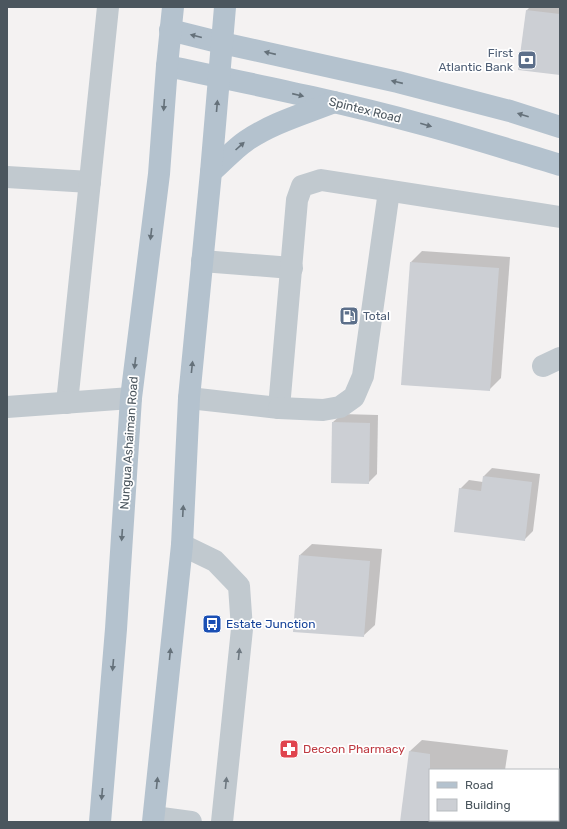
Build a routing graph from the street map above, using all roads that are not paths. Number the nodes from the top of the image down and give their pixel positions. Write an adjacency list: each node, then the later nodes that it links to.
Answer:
1 (108, 7): 13 (street)
2 (173, 7): 4 (main road, Nungua Ashaiman Road)
3 (225, 7): 5 (main road)
4 (170, 30): 5 (main road, one-way to 4); 6 (main road, Nungua Ashaiman Road)
5 (222, 43): 7 (main road); 9 (main road, one-way to 5)
6 (167, 66): 7 (main road, Spintex Road); 18 (main road, Nungua Ashaiman Road, one-way to 18)
7 (219, 77): 8 (main road, Spintex Road, one-way to 8); 11 (main road, one-way to 7)
8 (334, 102): 10 (main road, Spintex Road, one-way to 10); 11 (main road, one-way to 8)
9 (560, 127)
10 (560, 165)
11 (211, 172): 16 (main road)
12 (7, 178): 13 (street)
13 (90, 182): 20 (street)
14 (389, 190): 15 (street); 17 (street); 22 (street)
15 (560, 217)
16 (202, 261): 17 (street); 19 (main road, one-way to 16)
17 (292, 268): 22 (street)
18 (131, 398): 20 (street); 25 (main road, Nungua Ashaiman Road, one-way to 25)
19 (189, 398): 22 (street); 23 (main road, one-way to 19)
20 (67, 403): 21 (street)
21 (7, 407)
22 (279, 408)
23 (182, 545): 24 (main road, one-way to 23); 27 (street, one-way to 23)
24 (153, 820): 26 (street)
25 (100, 822)
26 (191, 822)
27 (222, 822)

